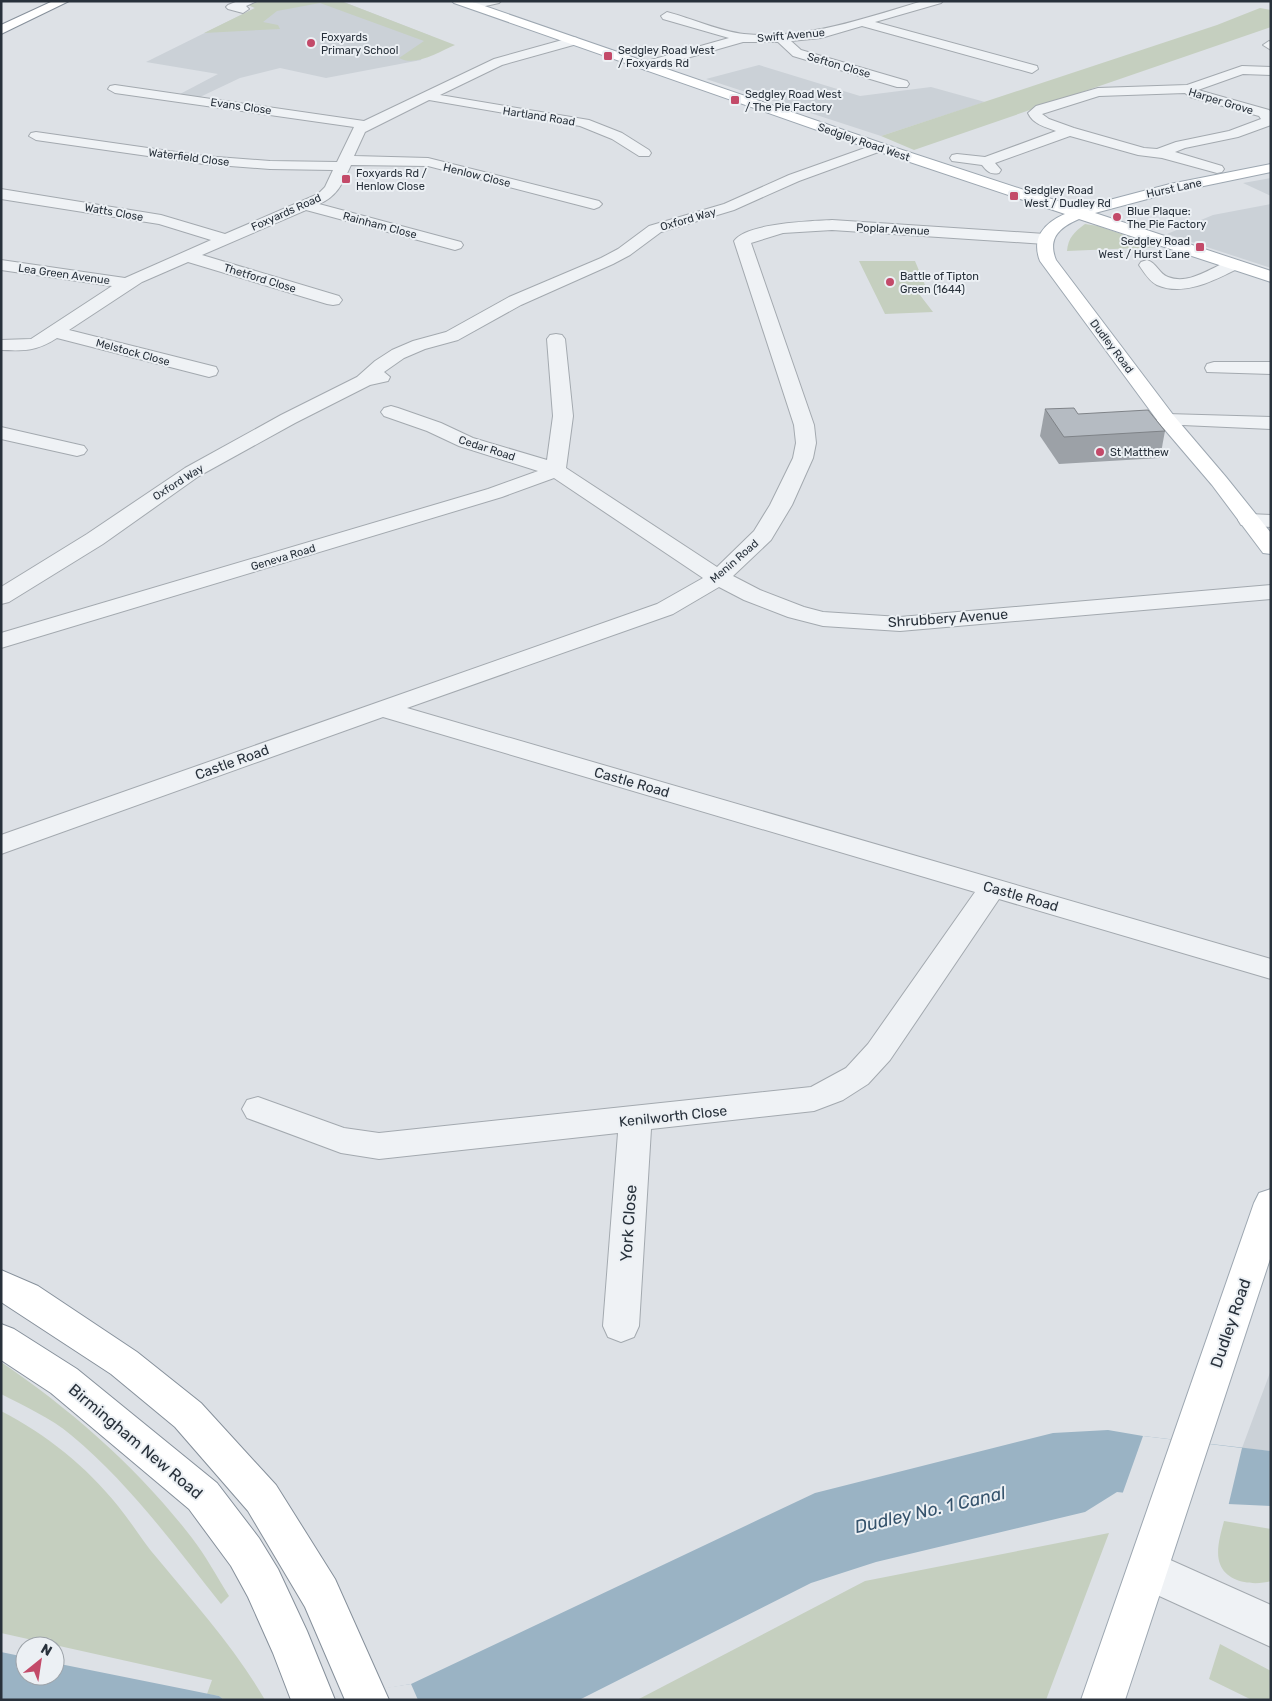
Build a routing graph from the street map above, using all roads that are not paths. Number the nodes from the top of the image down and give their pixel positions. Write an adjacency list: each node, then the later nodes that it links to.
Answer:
1 (43, 1): 8 (main road)
2 (63, 1): 10 (main road)
3 (458, 1): 6 (main road, Sedgley Road West)
4 (496, 1): 6 (street)
5 (936, 1): 9 (street, Swift Avenue)
6 (472, 6): 13 (main road, Sedgley Road West)
7 (667, 16): 11 (street)
8 (1, 20)
9 (864, 23): 12 (street, Swift Avenue); 15 (street)
10 (1, 30)
11 (742, 38): 12 (street, Swift Avenue); 14 (street, Swift Avenue)
12 (781, 38): 17 (street, Sefton Close)
13 (573, 40): 14 (main road, Sedgley Road West); 20 (street, Foxyards Road)
14 (645, 66): 26 (main road, Sedgley Road West)
15 (1032, 69)
16 (1271, 71): 19 (street)
17 (902, 84)
18 (111, 89): 21 (street, Evans Close)
19 (1188, 89): 22 (street, Harper Grove); 23 (street, Harper Grove)
20 (428, 96): 21 (street, Foxyards Road); 27 (street, Hartland Road)
21 (366, 125): 30 (street, Foxyards Road)
22 (1247, 129): 25 (street); 28 (street, Harper Grove)
23 (1069, 131): 28 (street, Harper Grove); 29 (street)
24 (33, 135): 30 (street, Waterfield Close)
25 (1271, 135)
26 (879, 147): 36 (main road, Sedgley Road West); 64 (street, Oxford Way)
27 (644, 153)
28 (1162, 153): 32 (street)
29 (957, 158)
30 (343, 163): 34 (street, Henlow Close); 35 (street, Foxyards Road)
31 (1271, 168): 36 (main road, Hurst Lane)
32 (1217, 169)
33 (1, 194): 37 (street, Watts Close)
34 (587, 199)
35 (305, 205): 37 (street, Foxyards Road); 40 (street, Rainham Close)
36 (1078, 213): 38 (main road); 42 (main road, Sedgley Road West)
37 (225, 239): 41 (street, Foxyards Road)
38 (1045, 240): 39 (street, Poplar Avenue); 55 (main road, Dudley Road)
39 (742, 241): 62 (street, Menin Road)
40 (474, 242)
41 (186, 256): 46 (street, Foxyards Road); 47 (street, Thetford Close)
42 (1233, 264): 44 (street); 45 (main road, Sedgley Road West)
43 (1, 265): 46 (street, Lea Green Avenue)
44 (1147, 265)
45 (1271, 277)
46 (127, 283): 48 (street, Foxyards Road)
47 (338, 302)
48 (56, 332): 50 (street, Foxyards Road); 53 (street, Melstock Close)
49 (556, 339): 59 (street)
50 (1, 345)
51 (1214, 368): 52 (street)
52 (1271, 368)
53 (215, 373)
54 (391, 412): 59 (street, Cedar Road)
55 (1167, 420): 56 (street); 60 (main road, Dudley Road)
56 (1271, 424)
57 (1, 433): 58 (street)
58 (81, 452)
59 (556, 469): 62 (street, Shrubbery Avenue); 65 (street, Geneva Road)
60 (1262, 524): 61 (main road, Dudley Road)
61 (1271, 548)
62 (719, 578): 63 (street, Shrubbery Avenue); 66 (street, Menin Road)
63 (1271, 592)
64 (1, 597)
65 (4, 641)
66 (382, 709): 67 (street, Castle Road); 68 (street, Castle Road)
67 (1, 845)
68 (992, 888): 69 (street, Castle Road); 71 (street, Kenilworth Close)
69 (1271, 968)
70 (258, 1109): 71 (street, Kenilworth Close)
71 (635, 1120): 74 (street, York Close)
72 (1271, 1203): 76 (main road, Dudley Road)
73 (1, 1285): 78 (main road)
74 (621, 1326)
75 (1, 1340): 79 (main road, Birmingham New Road)
76 (1148, 1570): 77 (street); 80 (main road)
77 (1271, 1626)
78 (365, 1696)
79 (313, 1700)
80 (1103, 1700)

